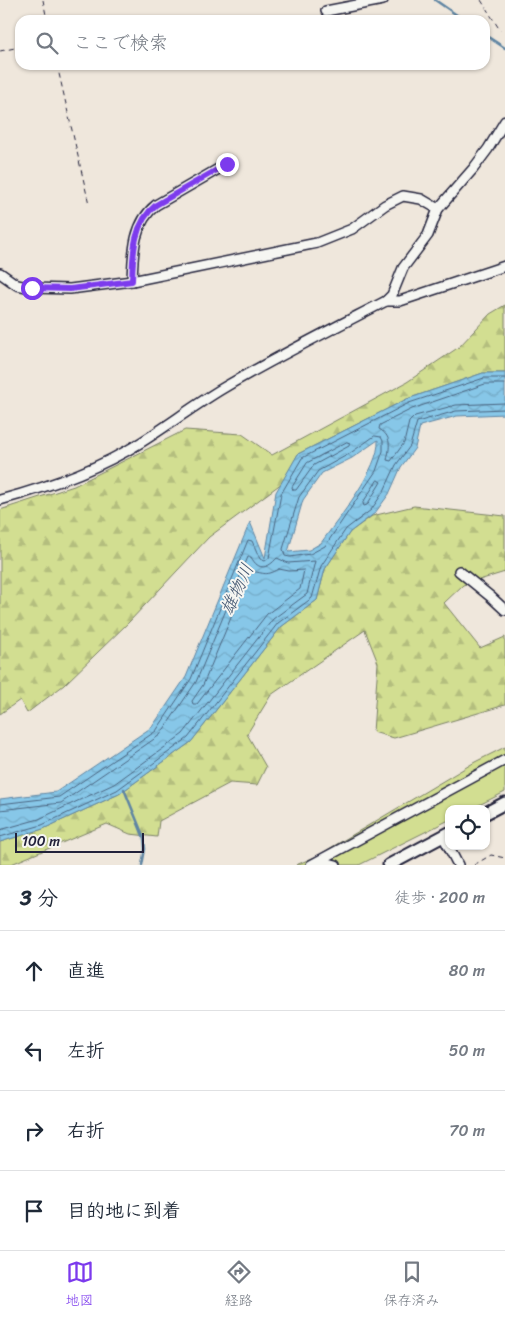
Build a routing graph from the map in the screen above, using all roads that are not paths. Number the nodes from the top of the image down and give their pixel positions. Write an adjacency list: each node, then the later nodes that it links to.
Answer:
1 (383, 0): 2 (street)
2 (326, 11)
3 (505, 122): 5 (street)
4 (227, 164): 8 (street)
5 (438, 209): 8 (street); 9 (street)
6 (505, 266): 9 (street)
7 (0, 273): 8 (street)
8 (132, 281)
9 (386, 301): 10 (street)
10 (0, 500)
11 (459, 572): 12 (street)
12 (505, 610)
13 (505, 760): 18 (street)
14 (505, 804): 15 (street)
15 (490, 811)
16 (445, 836): 21 (street)
17 (452, 850): 22 (street)
18 (321, 861): 19 (street); 20 (street)
19 (311, 865)
20 (336, 865)
21 (388, 865)
22 (458, 865)

